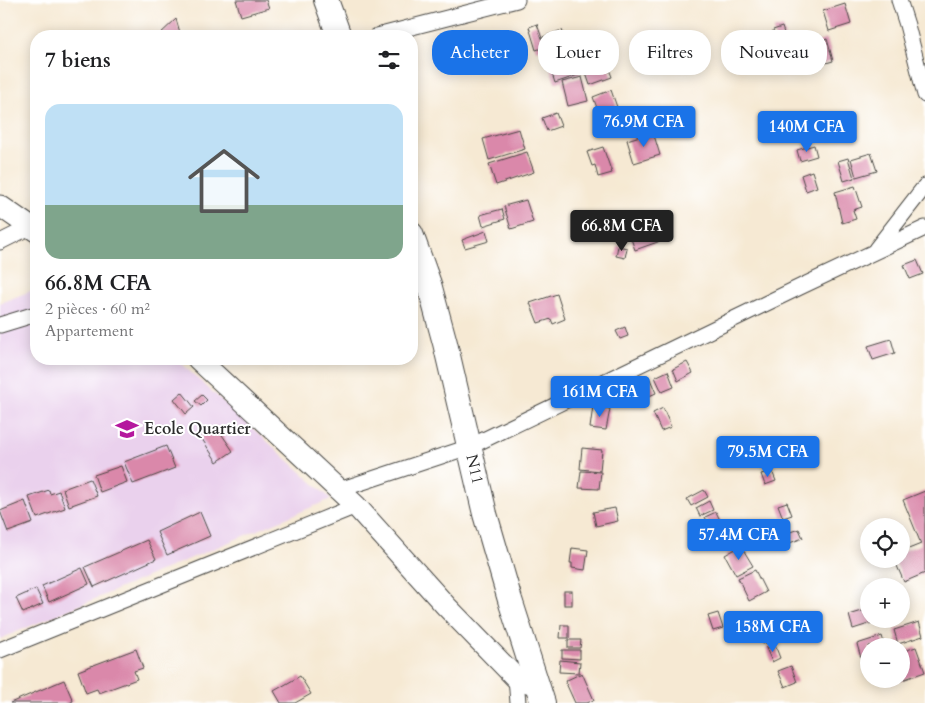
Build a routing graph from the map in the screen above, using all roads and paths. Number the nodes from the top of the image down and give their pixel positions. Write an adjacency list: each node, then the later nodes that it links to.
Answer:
1 (326, 0): 4 (main road)
2 (517, 0): 5 (street)
3 (899, 0): 6 (street)
4 (338, 30)
5 (400, 30)
6 (925, 95)
7 (925, 186): 13 (street)
8 (0, 206): 9 (main road)
9 (30, 227)
10 (925, 228): 13 (street)
11 (30, 230): 12 (street)
12 (0, 242)
13 (874, 252): 18 (street)
14 (418, 253): 18 (main road, N11)
15 (30, 316): 16 (street)
16 (0, 325)
17 (204, 365): 19 (main road)
18 (469, 447): 19 (street); 22 (main road, N11)
19 (339, 490): 20 (main road)
20 (356, 506): 21 (street); 22 (main road)
21 (0, 650)
22 (532, 689): 23 (street)
23 (518, 703)

